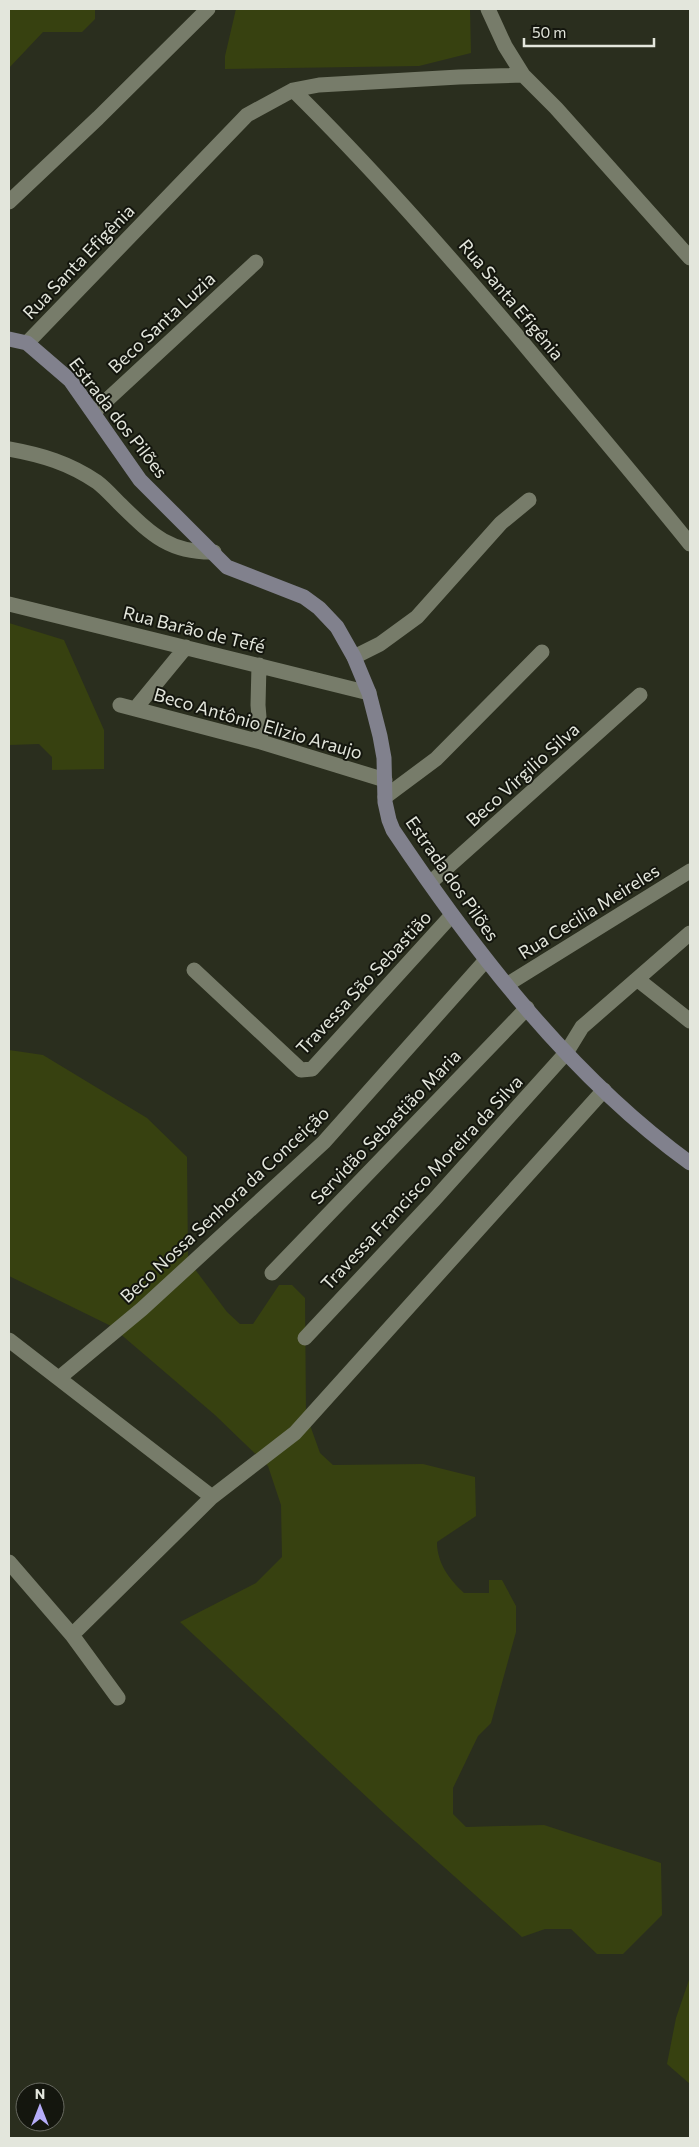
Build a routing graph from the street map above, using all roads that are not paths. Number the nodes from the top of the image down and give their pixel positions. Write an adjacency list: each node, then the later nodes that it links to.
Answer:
1 (208, 9): 5 (street)
2 (488, 9): 3 (street)
3 (523, 75): 4 (street, Rua Santa Efigênia); 6 (street)
4 (293, 90): 9 (street, Rua Santa Efigênia); 13 (street, Rua Santa Efigênia)
5 (9, 202)
6 (690, 258)
7 (256, 262): 10 (street, Beco Santa Luzia)
8 (9, 339): 9 (street, Estrada dos Pilões)
9 (27, 343): 10 (street, Estrada dos Pilões)
10 (94, 412): 14 (street, Estrada dos Pilões)
11 (9, 448): 14 (street)
12 (529, 500): 18 (street)
13 (690, 544)
14 (214, 552): 18 (street, Estrada dos Pilões)
15 (9, 604): 16 (street, Rua Barão de Tefé)
16 (186, 647): 19 (street, Rua Barão de Tefé); 22 (street, Beco Antônio Elizio Araujo)
17 (542, 652): 24 (street)
18 (354, 657): 20 (street, Estrada dos Pilões)
19 (259, 665): 20 (street, Rua Barão de Tefé); 22 (street)
20 (369, 693): 23 (street, Estrada dos Pilões)
21 (640, 696): 26 (street, Beco Virgilio Silva)
22 (261, 742): 23 (street, Beco Antônio Elizio Araujo)
23 (385, 780): 24 (street, Estrada dos Pilões)
24 (385, 797): 26 (street, Estrada dos Pilões)
25 (690, 870): 32 (street, Rua Cecilia Meireles)
26 (431, 882): 27 (street, Estrada dos Pilões)
27 (452, 916): 29 (street, Estrada dos Pilões); 30 (street, Travessa São Sebastião)
28 (690, 932): 31 (street, Travessa Francisco Moreira da Silva)
29 (486, 960): 32 (street, Estrada dos Pilões); 41 (street, Beco Nossa Senhora da Conceição)
30 (194, 970)
31 (637, 979): 34 (street); 35 (street, Travessa Francisco Moreira da Silva)
32 (508, 984): 33 (street, Estrada dos Pilões)
33 (527, 1008): 35 (street, Estrada dos Pilões); 38 (street, Servidão Sebastião Maria)
34 (690, 1021)
35 (566, 1053): 36 (street, Estrada dos Pilões); 39 (street, Travessa Francisco Moreira da Silva)
36 (604, 1090): 37 (street, Estrada dos Pilões); 42 (street)
37 (690, 1163)
38 (272, 1273)
39 (305, 1338)
40 (9, 1340): 41 (street)
41 (59, 1378): 42 (street)
42 (212, 1496): 44 (street)
43 (9, 1562): 44 (street)
44 (72, 1635): 45 (street)
45 (118, 1698)

